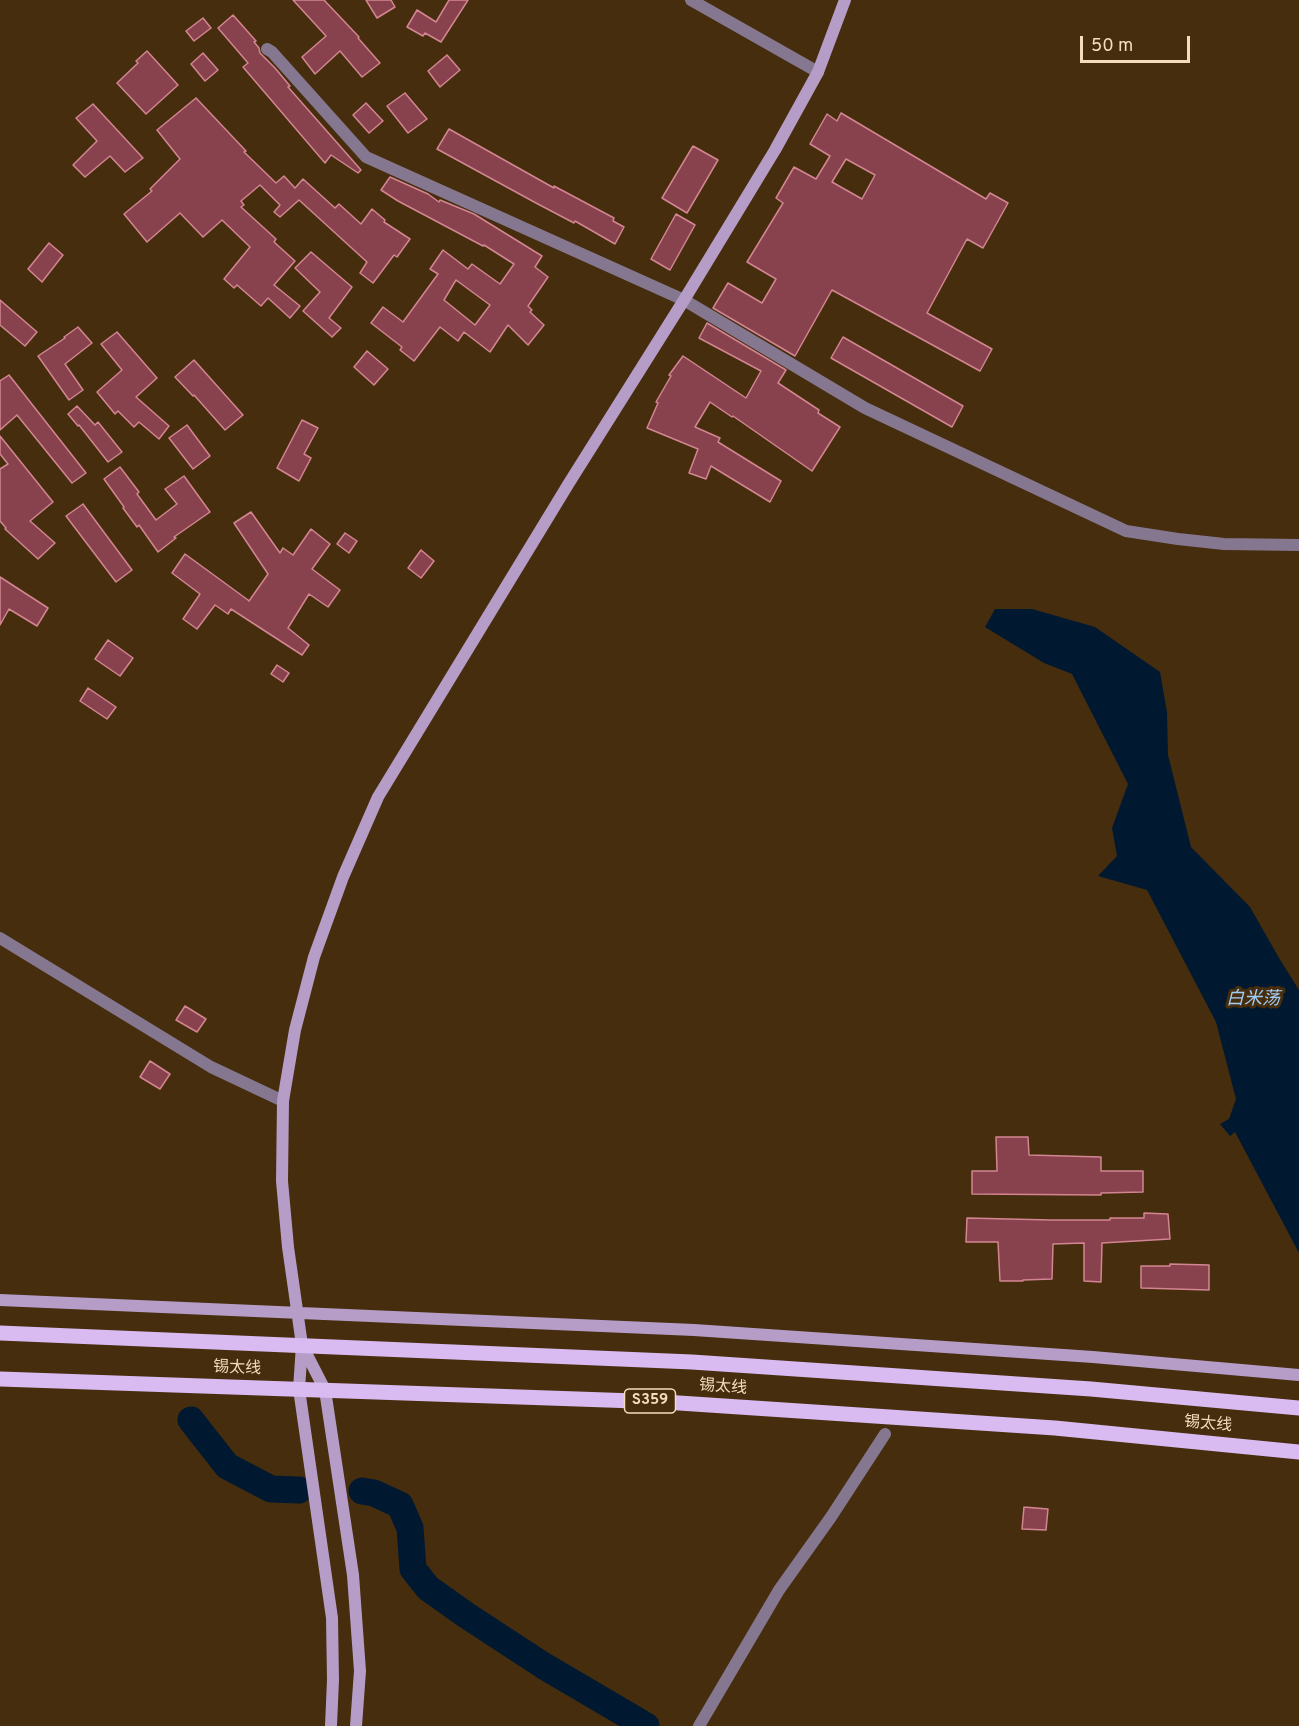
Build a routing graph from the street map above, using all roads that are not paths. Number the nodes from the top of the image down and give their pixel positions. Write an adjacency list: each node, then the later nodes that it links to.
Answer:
1 (691, 0): 4 (street)
2 (845, 0): 4 (main road)
3 (267, 49): 5 (street)
4 (819, 72): 5 (main road)
5 (684, 300): 6 (street); 8 (main road)
6 (1299, 545)
7 (0, 938): 8 (street)
8 (283, 1101): 10 (main road)
9 (0, 1300): 10 (main road)
10 (298, 1313): 12 (main road); 13 (main road)
11 (0, 1333): 12 (main road, 锡太线)
12 (302, 1345): 15 (main road); 16 (main road); 17 (main road, 锡太线)
13 (1299, 1375)
14 (0, 1379): 15 (main road, 锡太线 / S359)
15 (299, 1389): 16 (main road, 锡太线 / S359); 20 (main road)
16 (325, 1390): 19 (main road, 锡太线 / S359); 21 (main road)
17 (1299, 1408)
18 (885, 1434): 22 (street)
19 (1299, 1452)
20 (331, 1726)
21 (356, 1726)
22 (699, 1726)

